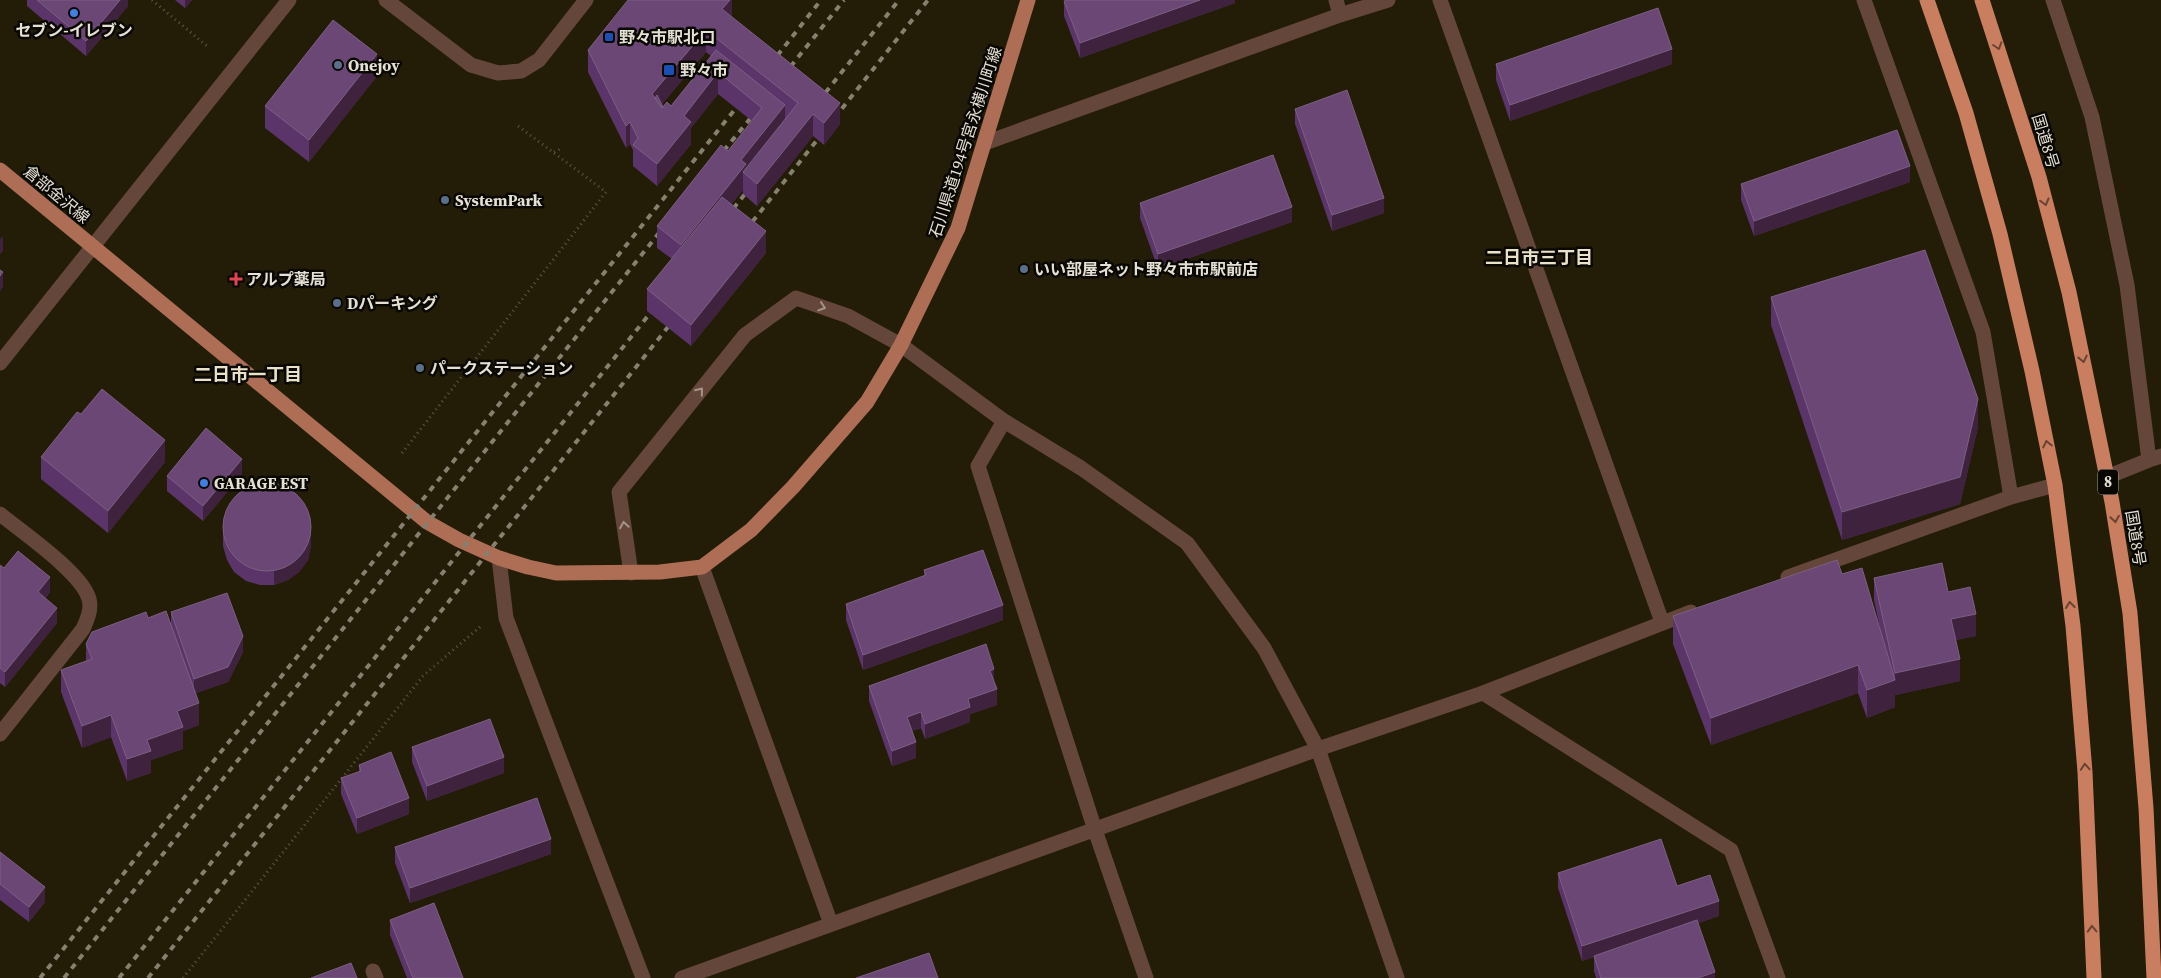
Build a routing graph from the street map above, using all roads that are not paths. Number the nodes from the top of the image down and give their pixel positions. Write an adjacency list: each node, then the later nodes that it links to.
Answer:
1 (289, 0): 15 (street)
2 (386, 0): 3 (street)
3 (586, 0)
4 (1028, 0): 13 (main road, 石川県道194号宮永横川町線)
5 (1336, 0): 12 (street)
6 (1388, 0): 12 (street)
7 (1440, 0): 29 (street)
8 (1864, 0): 22 (street)
9 (1926, 0): 21 (highway, one-way to 9)
10 (1982, 0): 20 (highway, 国道8号 / 8, one-way to 20)
11 (2053, 0): 19 (street)
12 (1340, 15): 13 (street)
13 (985, 143): 16 (main road, 石川県道194号宮永横川町線)
14 (0, 170): 15 (main road, 倉部金沢線)
15 (92, 246): 17 (street); 24 (main road)
16 (901, 345): 18 (street); 25 (main road, 石川県道194号宮永横川町線); 26 (street, one-way to 16)
17 (0, 363)
18 (1004, 421): 32 (street); 33 (street)
19 (2155, 458): 20 (street)
20 (2107, 477): 41 (highway, 国道8号 / 8, one-way to 41)
21 (2055, 485): 22 (street); 40 (highway, one-way to 21)
22 (2010, 497): 27 (street)
23 (0, 514): 31 (street)
24 (499, 558): 26 (main road); 35 (street)
25 (702, 567): 26 (main road); 34 (street)
26 (631, 573)
27 (1772, 583)
28 (1708, 606): 29 (street)
29 (1662, 622): 30 (street)
30 (1483, 693): 32 (street); 39 (street)
31 (0, 734)
32 (1318, 749): 33 (street); 38 (street)
33 (1095, 830): 34 (street); 37 (street)
34 (831, 924): 36 (street)
35 (644, 978)
36 (682, 978)
37 (1146, 978)
38 (1397, 978)
39 (1778, 978)
40 (2094, 978)
41 (2154, 978)

